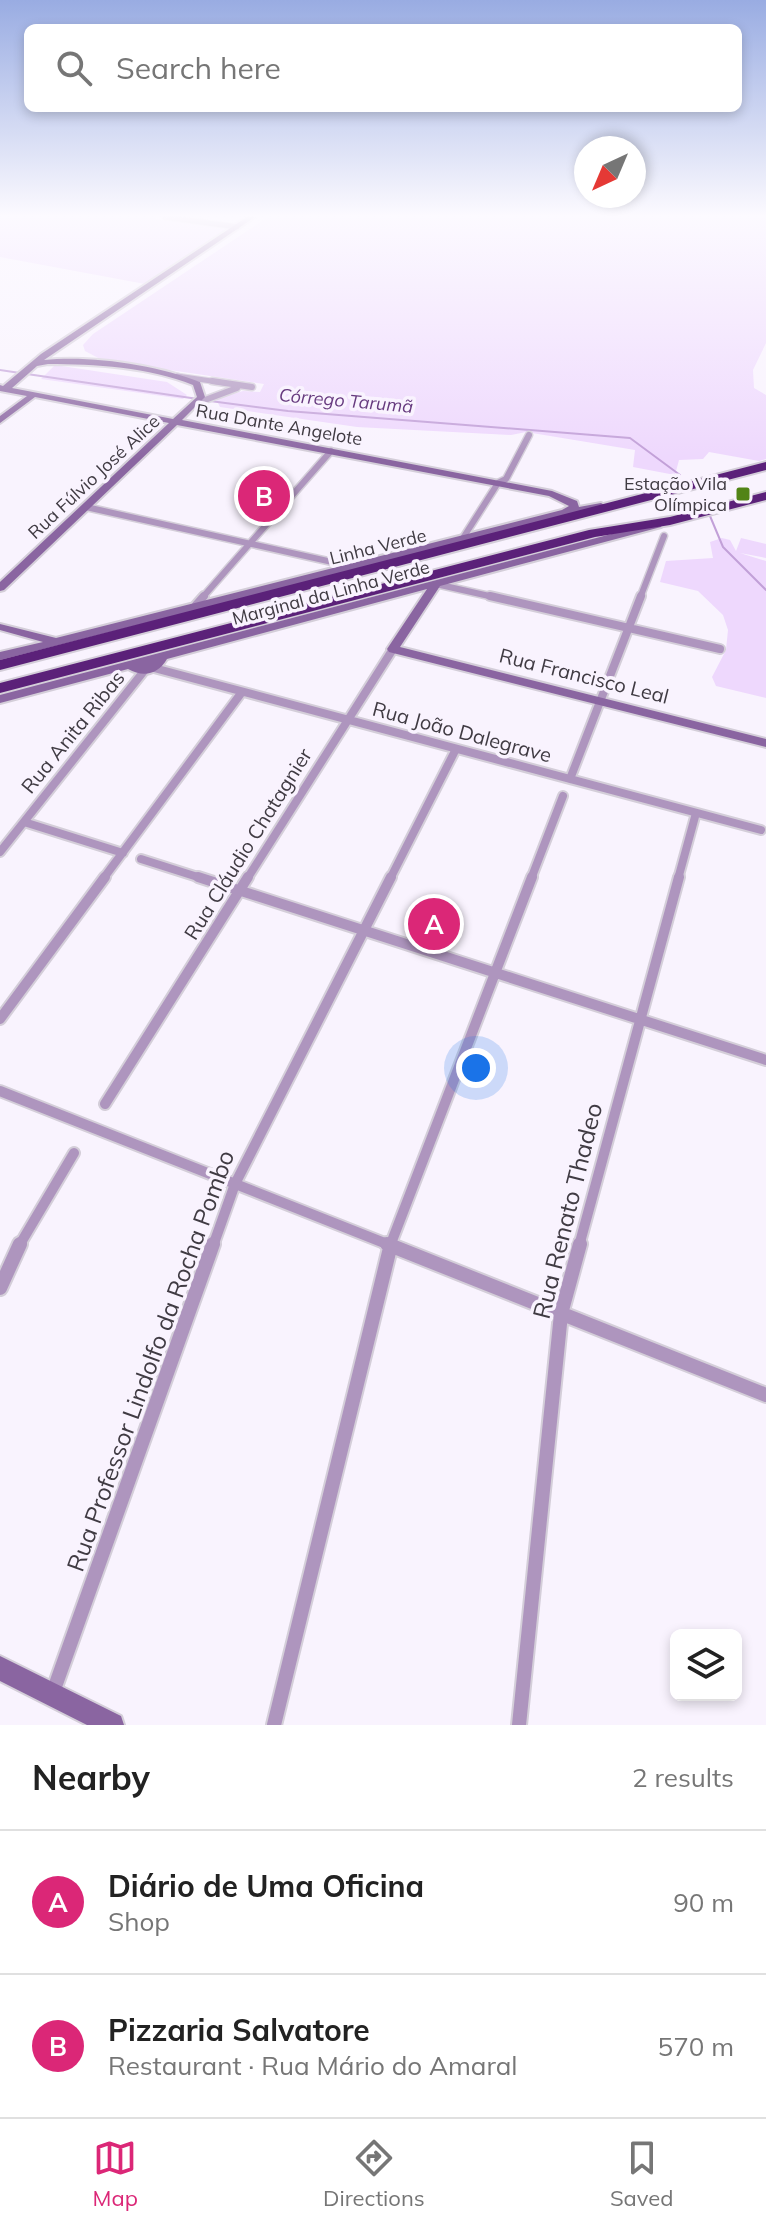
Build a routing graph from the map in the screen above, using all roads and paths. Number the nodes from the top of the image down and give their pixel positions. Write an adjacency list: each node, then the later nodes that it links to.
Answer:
1 (136, 298): 4 (main road)
2 (141, 298): 3 (main road)
3 (112, 367): 4 (main road); 5 (main road)
4 (30, 371): 6 (main road)
5 (173, 375): 8 (main road); 8 (street)
6 (2, 388): 7 (main road, Rua Dante Angelote)
7 (32, 391): 9 (main road); 10 (main road, Rua Dante Angelote)
8 (202, 399): 10 (main road, Rua Fúlvio José Alice)
9 (0, 420)
10 (176, 423): 12 (main road, Rua Dante Angelote); 19 (main road, Rua Fúlvio José Alice)
11 (529, 435): 14 (street)
12 (331, 451): 14 (main road, Rua Dante Angelote); 25 (street)
13 (766, 466): 17 (highway, Linha Verde)
14 (498, 483): 15 (main road, Rua Dante Angelote); 24 (street)
15 (552, 494): 18 (main road, Rua Dante Angelote); 20 (main road)
16 (766, 496): 21 (highway, Linha Verde)
17 (644, 498): 18 (main road, Marginal da Linha Verde); 35 (highway, Linha Verde)
18 (619, 503): 20 (main road, Marginal da Linha Verde)
19 (86, 507): 22 (main road, Rua Fúlvio José Alice); 25 (street)
20 (558, 514): 24 (main road, Marginal da Linha Verde)
21 (670, 521): 29 (main road, Marginal da Linha Verde); 47 (highway, Linha Verde)
22 (70, 522): 27 (main road); 30 (main road, Rua Fúlvio José Alice); 32 (main road)
23 (664, 536): 37 (street)
24 (463, 538): 26 (main road, Marginal da Linha Verde)
25 (250, 543): 26 (street); 34 (street)
26 (350, 566): 34 (main road, Marginal da Linha Verde)
27 (0, 577)
28 (436, 584): 29 (main road, Marginal da Linha Verde); 31 (main road, Marginal da Linha Verde); 33 (main road, Rua Cláudio Chatagnier)
29 (457, 584): 37 (street)
30 (0, 588)
31 (411, 591): 33 (main road); 42 (main road, Marginal da Linha Verde)
32 (0, 596)
33 (421, 604): 40 (main road, Rua Cláudio Chatagnier)
34 (196, 605): 38 (main road, Marginal da Linha Verde)
35 (168, 622): 38 (highway); 45 (highway, Linha Verde)
36 (0, 627): 39 (main road)
37 (629, 628): 41 (street); 50 (street)
38 (103, 629): 39 (main road, Marginal da Linha Verde)
39 (56, 642): 43 (main road, Marginal da Linha Verde)
40 (393, 649): 50 (main road, Rua Francisco Leal); 51 (street, Rua Cláudio Chatagnier)
41 (720, 649)
42 (163, 655): 44 (main road, Marginal da Linha Verde); 46 (main road)
43 (0, 656)
44 (129, 664): 46 (main road); 49 (main road, Marginal da Linha Verde)
45 (0, 665)
46 (149, 670): 48 (street, Rua João Dalegrave); 57 (street, Rua Anita Ribas)
47 (0, 688)
48 (242, 692): 51 (street, Rua João Dalegrave); 60 (street)
49 (0, 699)
50 (600, 701): 52 (main road, Rua Francisco Leal); 54 (street)
51 (348, 720): 53 (street, Rua João Dalegrave); 62 (street, Rua Cláudio Chatagnier)
52 (766, 743)
53 (456, 749): 54 (street, Rua João Dalegrave); 63 (street, Rua Professor Lindolfo da Rocha Pombo)
54 (570, 779): 56 (street, Rua João Dalegrave)
55 (563, 796): 64 (street)
56 (696, 813): 58 (street, Rua João Dalegrave); 66 (street, Rua Renato Thadeo)
57 (24, 822): 59 (street, Rua Anita Ribas); 60 (street)
58 (761, 830)
59 (0, 852)
60 (123, 853): 65 (street)
61 (141, 859): 62 (street)
62 (240, 891): 63 (street); 69 (street, Rua Cláudio Chatagnier)
63 (364, 931): 64 (street); 71 (street, Rua Professor Lindolfo da Rocha Pombo)
64 (495, 973): 66 (street); 72 (street)
65 (0, 1019)
66 (641, 1020): 67 (street); 75 (street, Rua Renato Thadeo)
67 (766, 1060)
68 (0, 1091): 71 (street)
69 (105, 1104)
70 (74, 1153): 73 (street)
71 (235, 1184): 72 (street); 78 (street, Rua Professor Lindolfo da Rocha Pombo)
72 (390, 1246): 75 (street); 80 (street)
73 (5, 1260): 74 (street)
74 (0, 1288)
75 (561, 1314): 76 (street); 81 (street, Rua Renato Thadeo)
76 (766, 1395)
77 (0, 1668): 78 (main road)
78 (52, 1695): 79 (main road)
79 (112, 1725)
80 (274, 1725)
81 (519, 1725)

